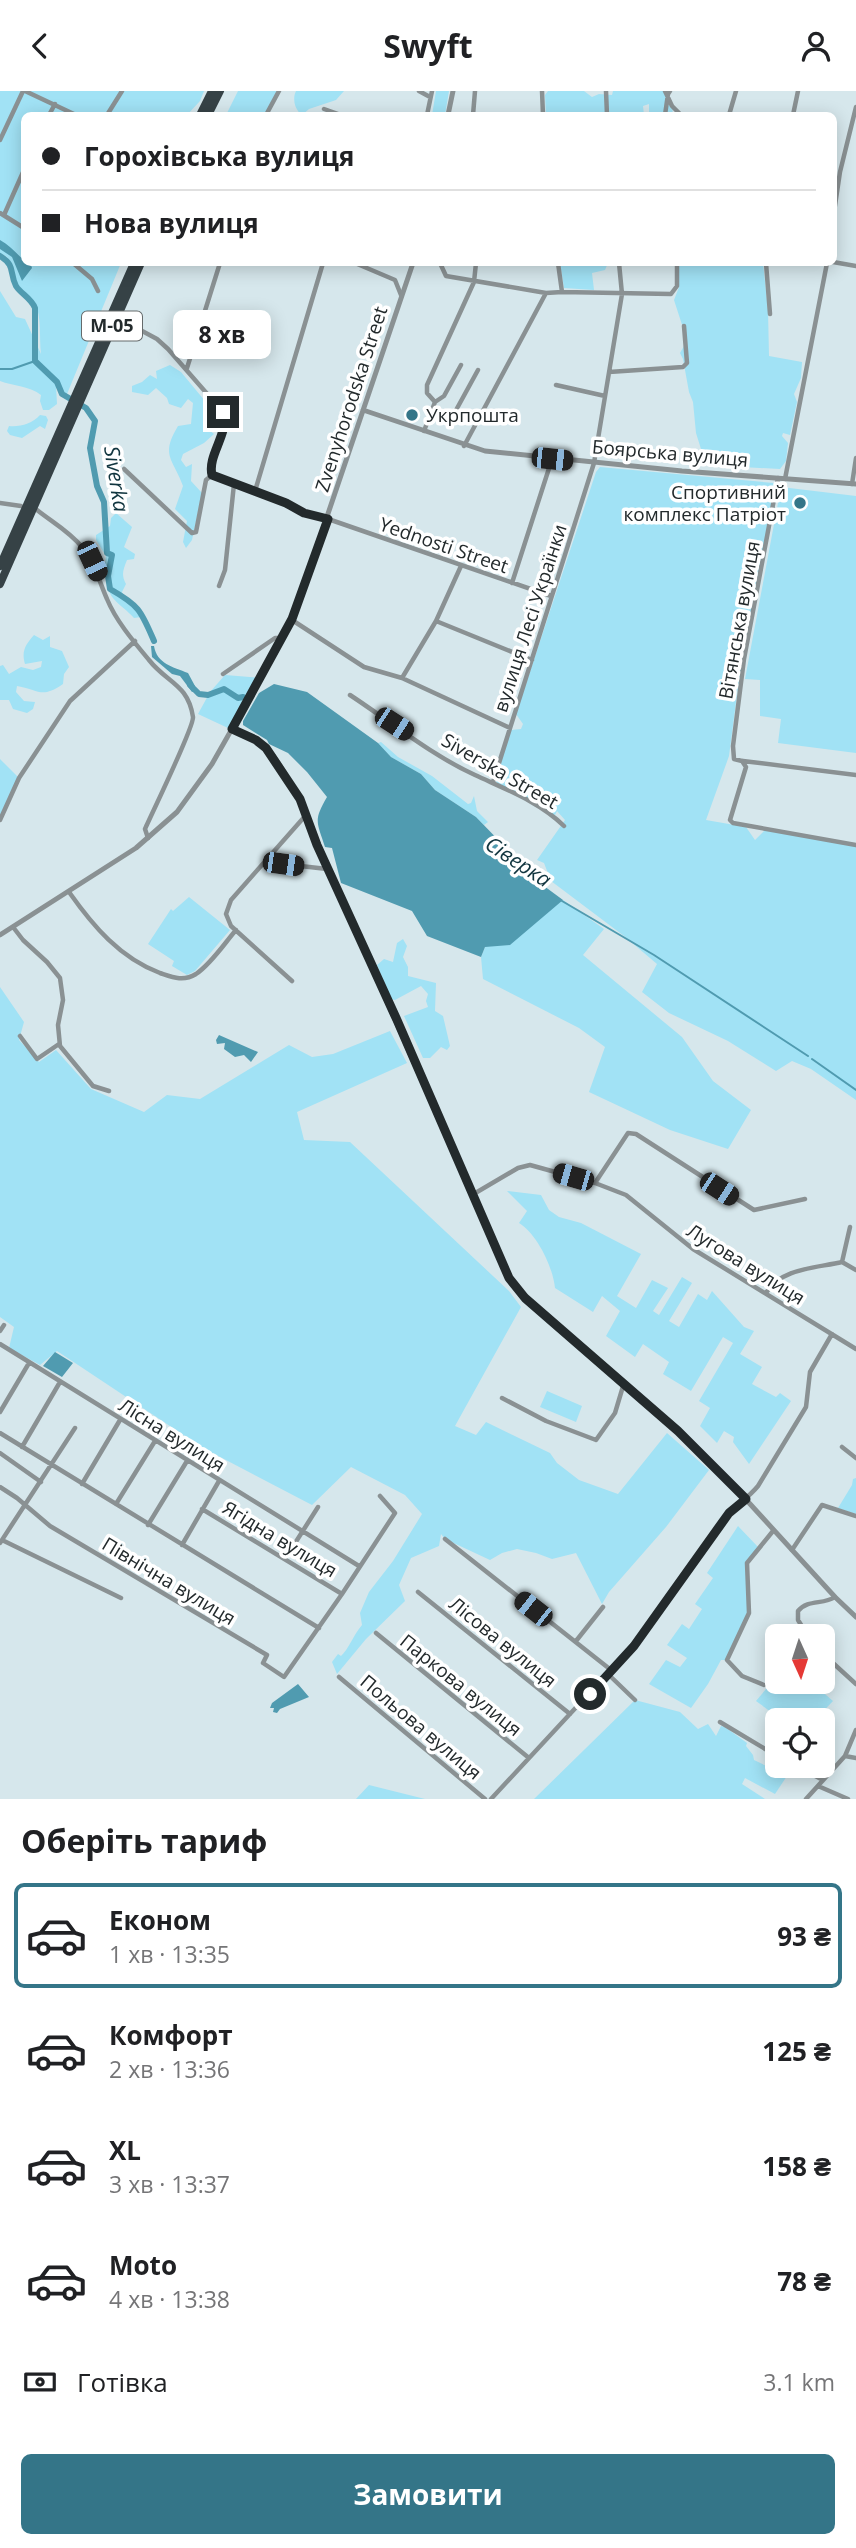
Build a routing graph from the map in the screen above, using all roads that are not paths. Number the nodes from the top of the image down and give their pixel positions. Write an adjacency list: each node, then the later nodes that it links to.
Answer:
1 (24, 91): 15 (street); 34 (street)
2 (122, 91): 20 (street)
3 (212, 91): 21 (highway)
4 (220, 91): 22 (highway)
5 (279, 91): 23 (street)
6 (419, 91): 14 (street)
7 (453, 91): 26 (street)
8 (475, 91): 27 (street)
9 (542, 91): 28 (street)
10 (606, 91): 29 (street)
11 (736, 91): 32 (street)
12 (799, 91): 33 (street)
13 (668, 92): 30 (street); 31 (street)
14 (431, 94): 25 (street)
15 (55, 104): 18 (street); 19 (street)
16 (856, 107): 36 (street)
17 (324, 109): 24 (street)
18 (51, 112)
19 (70, 112)
20 (109, 112)
21 (202, 112)
22 (210, 112)
23 (268, 112)
24 (332, 112)
25 (428, 112)
26 (449, 112)
27 (473, 112)
28 (543, 112)
29 (607, 112)
30 (665, 112)
31 (678, 112)
32 (730, 112)
33 (794, 112)
34 (0, 140)
35 (21, 176): 37 (street)
36 (837, 183)
37 (2, 214): 38 (street)
38 (21, 226)
39 (837, 263): 54 (street)
40 (77, 266): 56 (street)
41 (133, 266): 69 (highway, М-05)
42 (140, 266): 69 (highway, М-05)
43 (219, 266): 65 (street)
44 (322, 266): 84 (street)
45 (362, 266): 60 (street)
46 (412, 266): 60 (street, Zvenyhorodska Street)
47 (441, 266): 55 (street)
48 (476, 266): 55 (street)
49 (558, 266): 57 (street)
50 (619, 266): 59 (street, вулиця Лесі Українки)
51 (677, 266): 59 (street)
52 (766, 266): 61 (street)
53 (826, 266): 81 (street)
54 (856, 266)
55 (474, 282): 58 (street); 71 (street)
56 (98, 291)
57 (562, 292): 58 (street); 59 (street)
58 (546, 293): 75 (street)
59 (622, 294): 67 (street, вулиця Лесі Українки)
60 (401, 296): 72 (street, Zvenyhorodska Street)
61 (770, 314)
62 (131, 325): 65 (street)
63 (684, 326): 67 (street)
64 (461, 365): 71 (street)
65 (187, 368): 80 (street)
66 (478, 370): 73 (street)
67 (609, 372): 70 (street, вулиця Лесі Українки)
68 (556, 385): 70 (street)
69 (82, 388): 86 (highway, М-05)
70 (605, 396): 78 (street, вулиця Лесі Українки)
71 (435, 403): 74 (street)
72 (363, 410): 74 (street, Боярська вулиця); 87 (street, Zvenyhorodska Street)
73 (455, 412)
74 (424, 431): 75 (street, Боярська вулиця)
75 (464, 446): 77 (street, Боярська вулиця)
76 (856, 458): 83 (street)
77 (552, 459): 78 (street, Боярська вулиця); 90 (street)
78 (594, 463): 81 (street, Боярська вулиця); 93 (street, вулиця Лесі Українки)
79 (124, 469): 80 (street)
80 (212, 475): 82 (street, Yednosti Street)
81 (781, 479): 83 (street, Боярська вулиця); 104 (street, Вітянська вулиця)
82 (234, 484): 84 (street, Yednosti Street); 92 (street)
83 (854, 484)
84 (255, 491): 87 (street, Yednosti Street)
85 (0, 503): 86 (street)
86 (29, 508): 88 (highway, М-05); 91 (highway, М-05); 97 (street)
87 (328, 519): 89 (street, Yednosti Street); 94 (street, Zvenyhorodska Street)
88 (0, 566)
89 (461, 566): 90 (street, Yednosti Street); 95 (street)
90 (512, 583): 93 (street, Yednosti Street)
91 (0, 584)
92 (219, 586)
93 (551, 596): 98 (street, вулиця Лесі Українки)
94 (292, 619): 96 (street, Zvenyhorodska Street); 100 (street)
95 (436, 621): 98 (street); 100 (street)
96 (283, 638): 99 (street); 103 (street, Zvenyhorodska Street)
97 (135, 641): 108 (street); 110 (street)
98 (532, 660): 102 (street, вулиця Лесі Українки)
99 (223, 674)
100 (402, 678): 102 (street)
101 (351, 695): 106 (street, Siverska Street)
102 (510, 728): 106 (street, вулиця Лесі Українки)
103 (232, 729): 107 (street); 110 (street, Zvenyhorodska Street)
104 (742, 761): 105 (street); 111 (street, Вітянська вулиця)
105 (856, 775)
106 (493, 782): 109 (street, Siverska Street)
107 (306, 815): 112 (street); 113 (street)
108 (0, 820)
109 (564, 826)
110 (148, 839): 114 (street, Zvenyhorodska Street)
111 (856, 845)
112 (266, 863): 113 (street); 116 (street)
113 (327, 869): 123 (street)
114 (69, 891): 115 (street, Zvenyhorodska Street); 116 (street)
115 (13, 927): 117 (street, Zvenyhorodska Street); 120 (street)
116 (236, 930): 118 (street)
117 (0, 935)
118 (292, 981)
119 (20, 1036): 120 (street)
120 (59, 1044): 121 (street)
121 (109, 1091)
122 (595, 1183): 123 (street, Лугова вулиця); 124 (street); 128 (street, Лугова вулиця)
123 (472, 1195): 136 (street)
124 (805, 1199)
125 (850, 1227): 126 (street)
126 (842, 1262): 127 (street); 128 (street)
127 (856, 1270)
128 (766, 1293): 131 (street, Лугова вулиця)
129 (4, 1325): 130 (street)
130 (0, 1331)
131 (832, 1334): 133 (street, Лугова вулиця); 154 (street)
132 (0, 1344): 134 (street, Лісна вулиця)
133 (856, 1349)
134 (29, 1363): 135 (street, Лісна вулиця); 138 (street)
135 (60, 1382): 139 (street, Лісна вулиця); 143 (street)
136 (624, 1383): 137 (street); 154 (street)
137 (502, 1398)
138 (0, 1412)
139 (120, 1420): 142 (street, Лісна вулиця); 151 (street)
140 (75, 1429): 148 (street)
141 (0, 1433): 143 (street)
142 (155, 1441): 147 (street, Лісна вулиця); 155 (street)
143 (22, 1447): 148 (street)
144 (842, 1447): 146 (street)
145 (0, 1453): 150 (street)
146 (856, 1458)
147 (187, 1461): 149 (street, Лісна вулиця); 160 (street)
148 (51, 1465): 150 (street); 151 (street)
149 (219, 1481): 158 (street); 161 (street, Лісна вулиця)
150 (41, 1482): 156 (street)
151 (82, 1484): 155 (street)
152 (0, 1487): 156 (street)
153 (380, 1496): 168 (street)
154 (746, 1499): 162 (street); 180 (street)
155 (116, 1504): 160 (street)
156 (25, 1507): 164 (street); 176 (street, Північна вулиця)
157 (317, 1507): 161 (street)
158 (202, 1509): 165 (street); 167 (street, Ягідна вулиця)
159 (856, 1516): 166 (street)
160 (148, 1525): 165 (street)
161 (301, 1531): 167 (street); 168 (street, Лісна вулиця)
162 (773, 1531): 166 (street); 183 (street)
163 (445, 1539): 178 (street)
164 (1, 1541): 172 (street)
165 (182, 1545): 176 (street)
166 (792, 1550): 171 (street)
167 (285, 1559): 170 (street, Ягідна вулиця)
168 (359, 1566): 170 (street)
169 (418, 1592): 185 (street, Лісова вулиця)
170 (342, 1594): 176 (street)
171 (835, 1597): 174 (street); 175 (street)
172 (121, 1598)
173 (603, 1607): 178 (street)
174 (856, 1616)
175 (800, 1624)
176 (318, 1627)
177 (376, 1633): 190 (street, Паркова вулиця)
178 (576, 1640): 180 (street)
179 (835, 1665): 182 (street)
180 (610, 1672): 184 (street); 185 (street)
181 (339, 1678): 195 (street, Польова вулиця)
182 (856, 1684)
183 (764, 1685)
184 (635, 1700)
185 (570, 1714): 190 (street)
186 (720, 1722): 188 (street)
187 (856, 1730): 189 (street)
188 (765, 1749)
189 (845, 1756): 191 (street); 193 (street)
190 (529, 1758): 195 (street)
191 (856, 1758)
192 (820, 1778): 193 (street)
193 (824, 1780): 194 (street)
194 (818, 1786): 196 (street); 197 (street)
195 (488, 1799)
196 (806, 1799)
197 (848, 1799)

